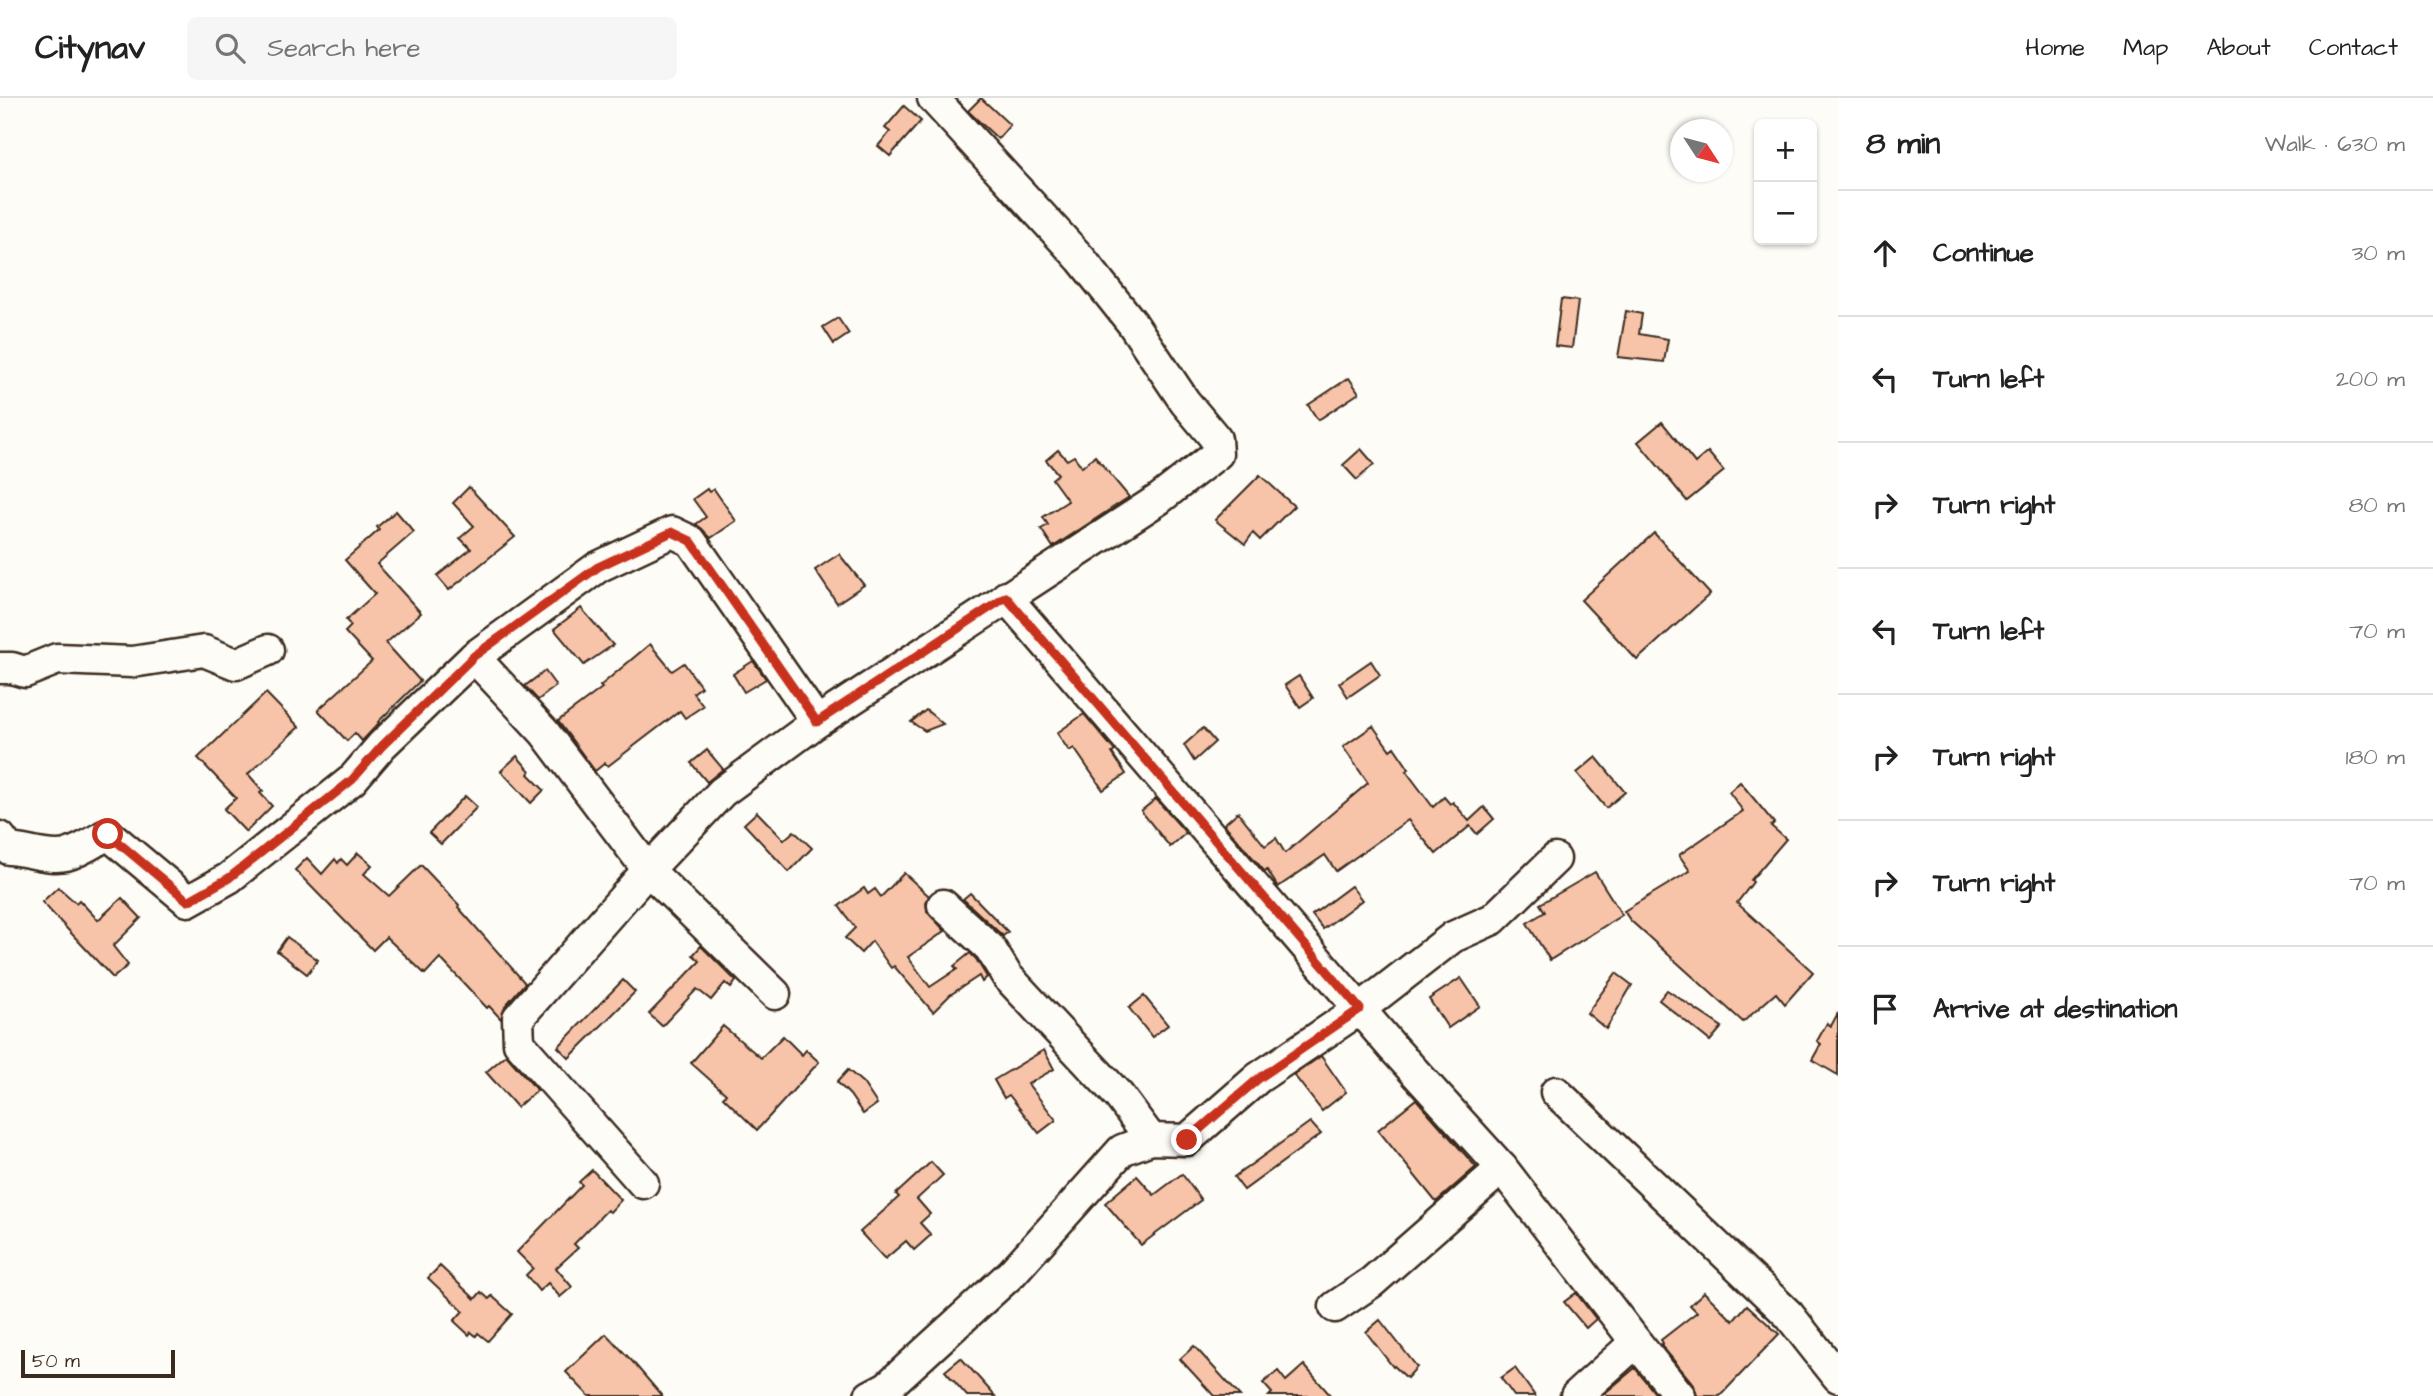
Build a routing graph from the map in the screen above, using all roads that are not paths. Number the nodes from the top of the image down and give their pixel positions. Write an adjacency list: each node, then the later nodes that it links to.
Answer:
1 (933, 98): 2 (street)
2 (1006, 597): 6 (street); 12 (street)
3 (268, 650): 5 (street)
4 (474, 656): 6 (street); 7 (street); 9 (street)
5 (0, 668)
6 (817, 722): 9 (street)
7 (0, 837)
8 (1555, 859): 12 (street)
9 (648, 870): 11 (street); 16 (street)
10 (943, 905): 14 (street)
11 (775, 994)
12 (1360, 1009): 14 (street); 15 (street)
13 (1556, 1092): 19 (street)
14 (1151, 1139): 20 (street)
15 (1502, 1168): 17 (street); 18 (street)
16 (643, 1183)
17 (1335, 1307)
18 (1636, 1342): 21 (street); 22 (street)
19 (1838, 1377)
20 (870, 1396)
21 (1576, 1396)
22 (1680, 1396)

